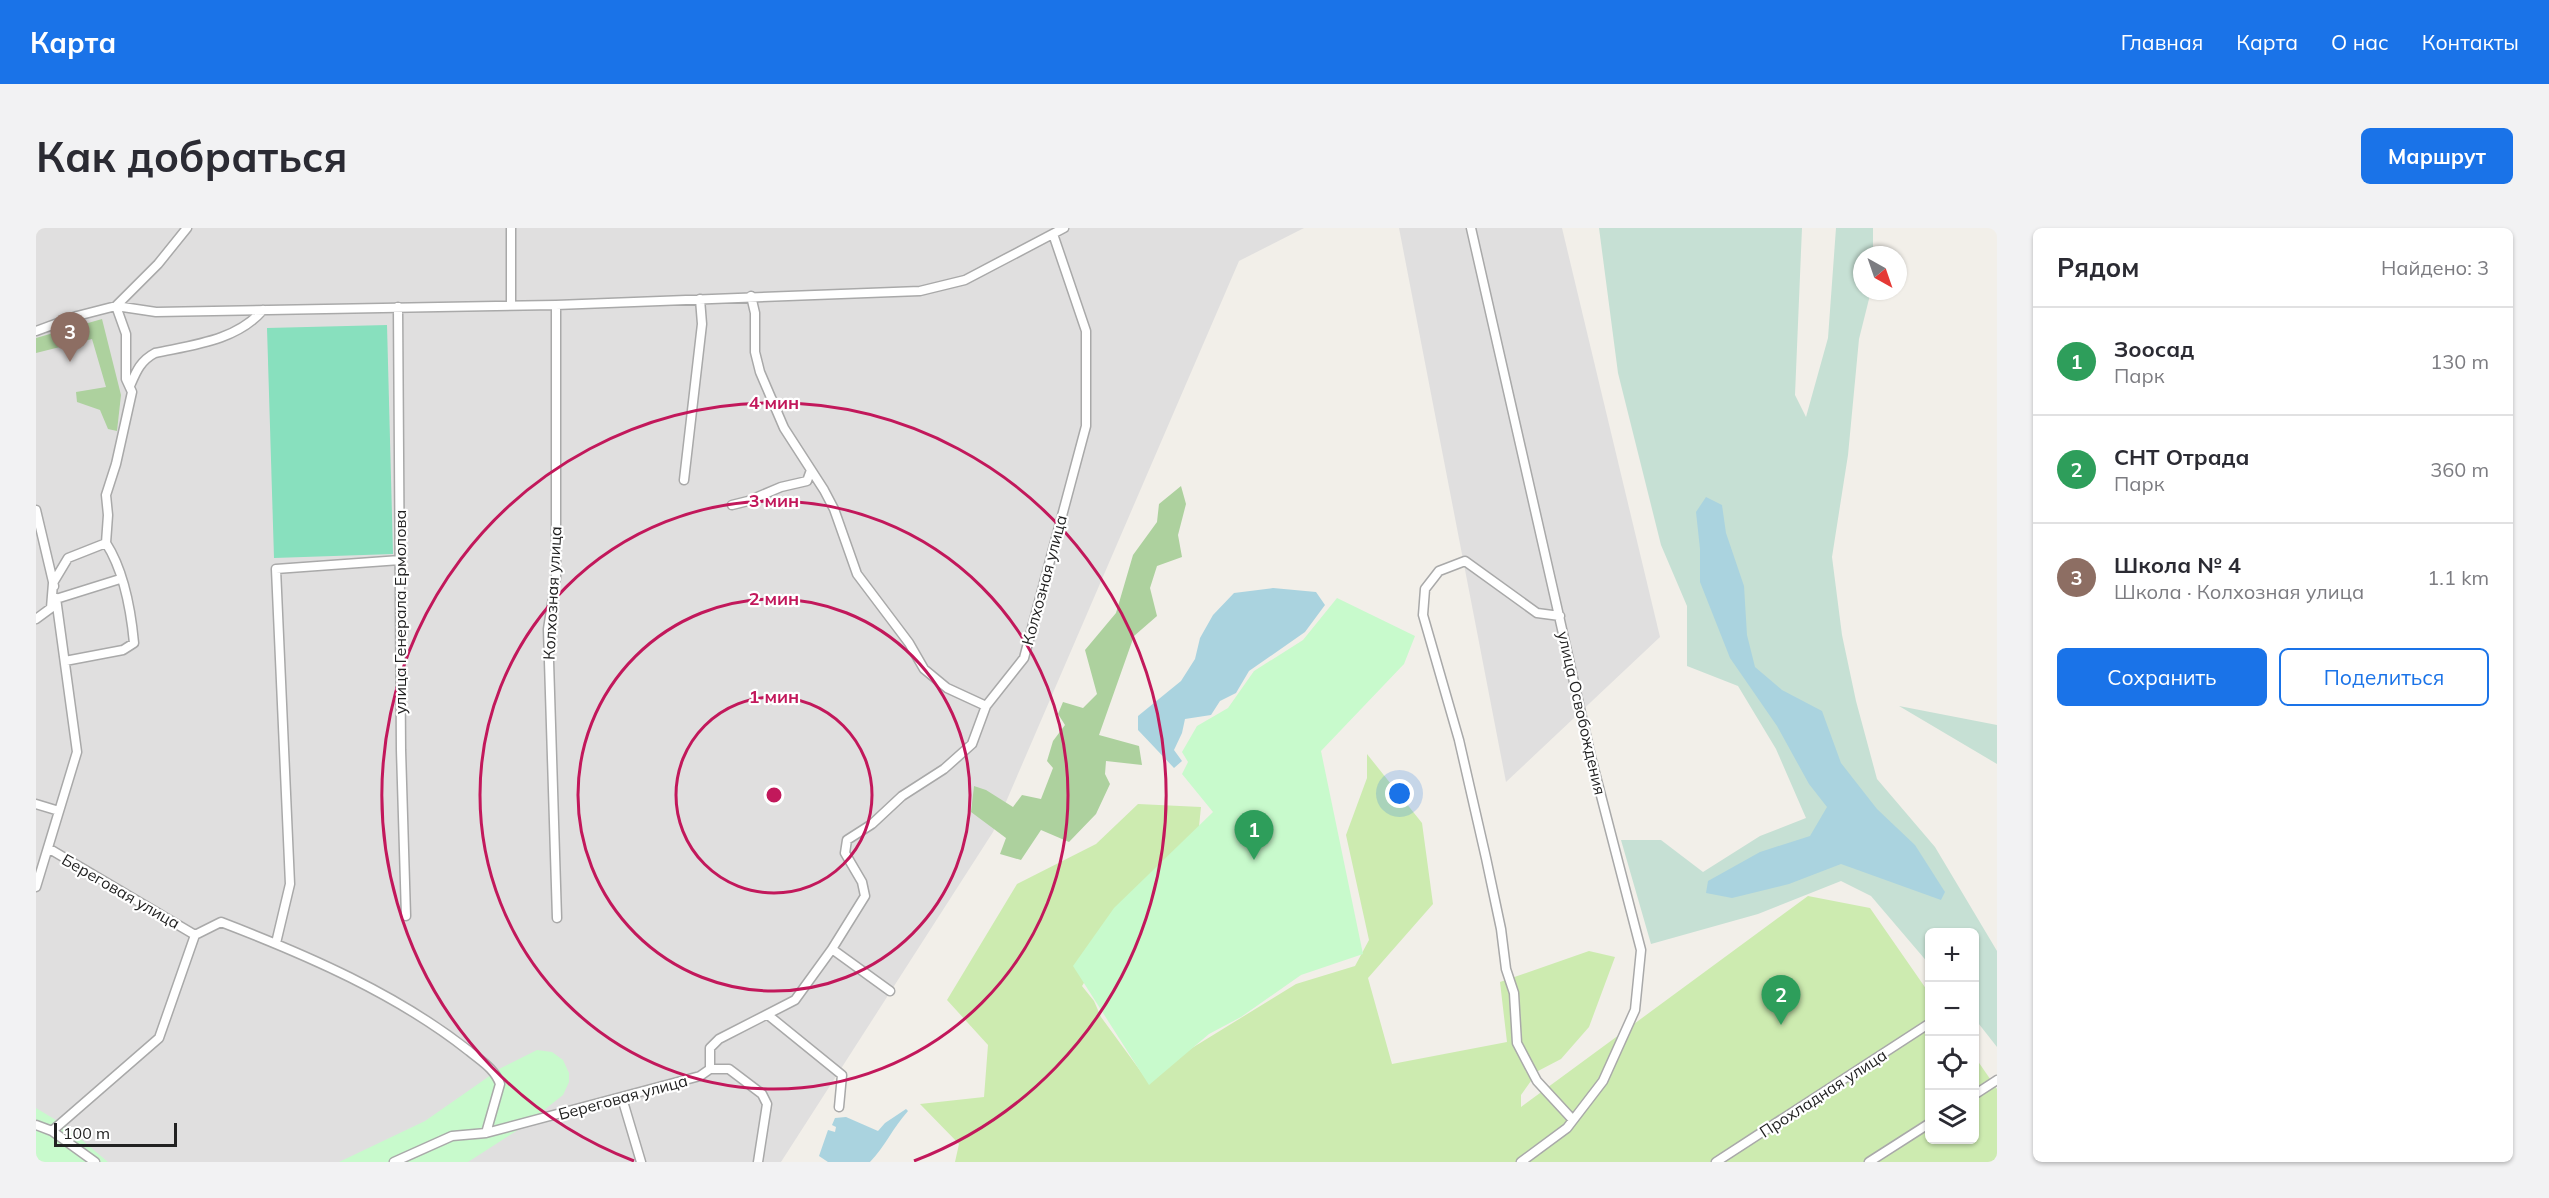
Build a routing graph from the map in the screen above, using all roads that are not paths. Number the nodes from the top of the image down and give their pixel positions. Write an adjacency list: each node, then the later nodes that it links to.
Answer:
1 (187, 228): 10 (street)
2 (511, 228): 8 (street)
3 (1064, 228): 5 (street)
4 (1471, 228): 24 (street, улица Освобождения)
5 (1053, 234): 6 (street); 27 (street, Колхозная улица)
6 (750, 296): 7 (street); 15 (street)
7 (700, 299): 9 (street); 16 (street)
8 (511, 304): 9 (street); 11 (street)
9 (556, 304): 33 (street, Колхозная улица)
10 (116, 306): 12 (street); 13 (street); 14 (street)
11 (398, 307): 12 (street); 20 (street, улица Генерала Ермолова)
12 (263, 310): 14 (street)
13 (36, 331)
14 (130, 386): 19 (street)
15 (810, 470): 17 (street); 27 (street)
16 (684, 480)
17 (732, 505)
18 (36, 510): 22 (street)
19 (106, 543): 21 (street); 22 (street)
20 (400, 560): 32 (street, улица Генерала Ермолова); 35 (street)
21 (120, 579): 23 (street); 26 (street)
22 (53, 582): 23 (street); 25 (street)
23 (56, 599): 26 (street)
24 (1560, 616): 45 (street, улица Освобождения); 45 (street)
25 (36, 620)
26 (65, 661): 29 (street)
27 (986, 706): 36 (street, Колхозная улица)
28 (36, 804): 29 (street)
29 (60, 811): 30 (street)
30 (48, 848): 31 (street); 34 (street, Береговая улица)
31 (36, 887)
32 (406, 916)
33 (557, 918)
34 (195, 935): 35 (street); 48 (street, Береговая улица)
35 (276, 943): 49 (street)
36 (832, 949): 37 (street); 38 (street, Береговая улица)
37 (890, 991)
38 (768, 1015): 40 (street, Береговая улица); 44 (street)
39 (1925, 1026): 55 (street, Прохладная улица)
40 (710, 1070): 43 (street, Береговая улица); 53 (street)
41 (1997, 1080): 42 (street)
42 (1979, 1092)
43 (622, 1098): 49 (street, Береговая улица); 52 (street)
44 (839, 1107)
45 (1574, 1120): 54 (street, улица Освобождения)
46 (36, 1125): 48 (street)
47 (1925, 1126): 56 (street)
48 (52, 1131): 50 (street)
49 (486, 1133): 51 (street, Береговая улица)
50 (95, 1162)
51 (394, 1162)
52 (641, 1162)
53 (758, 1162)
54 (1521, 1162)
55 (1716, 1162)
56 (1869, 1162)

